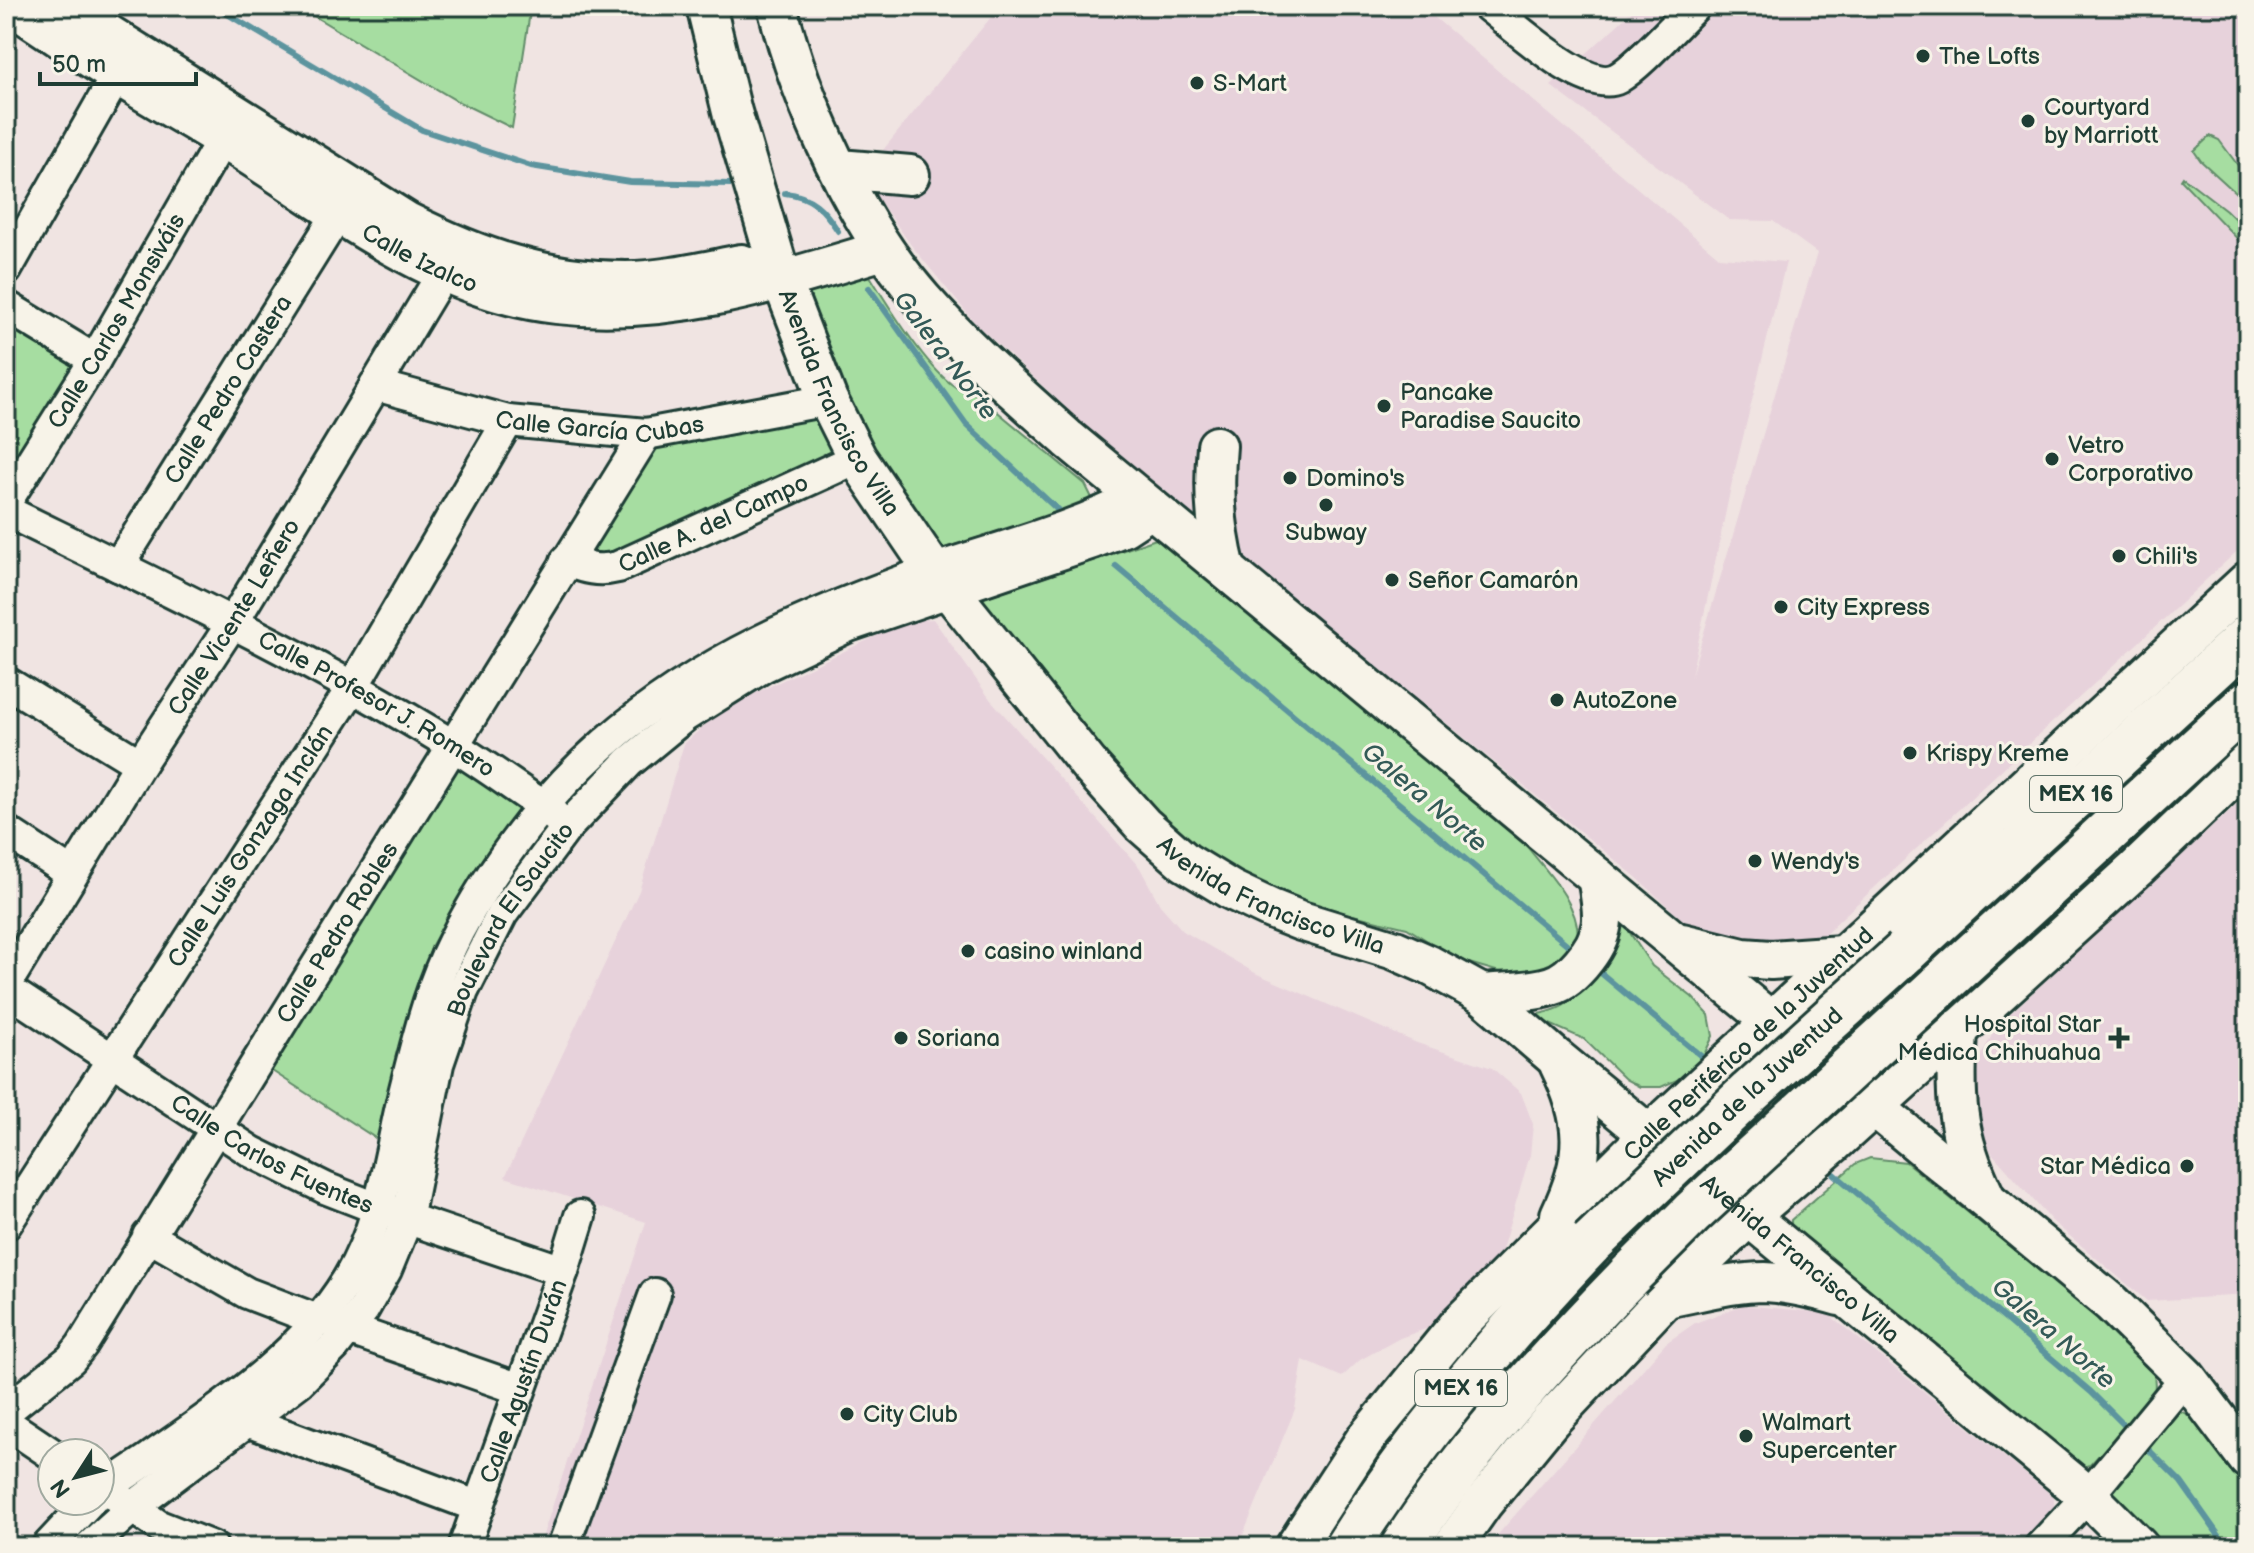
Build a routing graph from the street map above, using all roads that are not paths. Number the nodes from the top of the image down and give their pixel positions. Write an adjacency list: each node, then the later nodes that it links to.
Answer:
1 (12, 6): 7 (street); 8 (main road, Calle Izalco)
2 (63, 6): 15 (main road, Calle Izalco)
3 (706, 6): 12 (main road, Avenida Francisco Villa)
4 (777, 6): 10 (main road)
5 (1488, 6): 6 (street)
6 (1695, 6)
7 (6, 16)
8 (117, 75): 9 (main road, Calle Izalco); 18 (street)
9 (223, 138): 13 (main road, Calle Izalco); 20 (street, Calle Carlos Monsiváis)
10 (839, 169): 11 (main road); 14 (main road)
11 (910, 175)
12 (760, 207): 16 (main road); 17 (main road, Avenida Francisco Villa)
13 (339, 212): 15 (main road, Calle Izalco); 31 (street, Calle Pedro Castera)
14 (877, 238): 17 (main road, Calle Izalco); 28 (main road)
15 (451, 260): 16 (main road, Calle Izalco); 17 (main road, Calle Izalco); 21 (street, Calle Vicente Leñero)
16 (714, 269): 17 (main road, Calle Izalco)
17 (778, 269): 22 (main road, Avenida Francisco Villa)
18 (6, 270)
19 (6, 306): 20 (street)
20 (95, 360): 27 (street, Calle Carlos Monsiváis)
21 (375, 385): 23 (street, Calle García Cubas); 35 (street, Calle Vicente Leñero)
22 (828, 400): 24 (street, Calle García Cubas); 26 (main road, Avenida Francisco Villa)
23 (508, 421): 24 (street, Calle García Cubas); 38 (street, Calle Luis Gonzaga Inclán)
24 (646, 434): 30 (street, Calle Pedro Robles)
25 (1217, 446): 32 (main road)
26 (857, 458): 30 (street, Calle A. del Campo); 33 (main road, Avenida Francisco Villa)
27 (6, 502)
28 (1146, 503): 32 (main road); 33 (street, Boulevard El Saucito)
29 (6, 511): 31 (street, Calle Profesor J. Romero)
30 (566, 561): 40 (street, Calle Pedro Robles)
31 (118, 566): 35 (street, Calle Profesor J. Romero)
32 (1226, 569): 48 (main road)
33 (943, 581): 43 (street, Boulevard El Saucito); 44 (street, Boulevard El Saucito); 53 (main road, Avenida Francisco Villa)
34 (2248, 581): 46 (main road, Calle Periférico de la Juventud)
35 (233, 622): 38 (street, Calle Profesor J. Romero); 42 (street, Calle Vicente Leñero)
36 (2248, 637): 67 (highway, Avenida de la Juventud / MEX 16, bridge)
37 (6, 682): 42 (street)
38 (352, 688): 40 (street, Calle Profesor J. Romero); 57 (street, Calle Luis Gonzaga Inclán)
39 (2248, 703): 94 (highway, Avenida de la Juventud / MEX 16, bridge)
40 (453, 746): 43 (street, Calle Profesor J. Romero); 59 (street, Calle Pedro Robles)
41 (2248, 762): 50 (main road)
42 (140, 764): 47 (street, Calle Vicente Leñero)
43 (543, 806): 44 (street, Calle Profesor J. Romero); 62 (street, Boulevard El Saucito)
44 (567, 827): 65 (street, Boulevard El Saucito)
45 (6, 831): 47 (street)
46 (1970, 839): 50 (main road); 51 (main road, Calle Periférico de la Juventud)
47 (72, 874): 52 (street, Calle Vicente Leñero)
48 (1597, 877): 49 (main road); 53 (main road)
49 (1673, 941): 51 (main road); 54 (main road)
50 (2047, 949): 55 (main road)
51 (1842, 955): 54 (main road, Calle Periférico de la Juventud)
52 (6, 986): 57 (street, Calle Carlos Fuentes)
53 (1482, 994): 56 (main road, Avenida Francisco Villa)
54 (1770, 1022): 58 (main road); 60 (main road, Calle Periférico de la Juventud)
55 (1958, 1029): 58 (main road); 61 (main road)
56 (1556, 1058): 60 (main road, Avenida Francisco Villa); 67 (main road)
57 (113, 1060): 59 (street, Calle Carlos Fuentes); 66 (street, Calle Luis Gonzaga Inclán)
58 (1873, 1107): 61 (main road); 64 (main road)
59 (215, 1129): 62 (street, Calle Carlos Fuentes); 68 (street, Calle Pedro Robles)
60 (1649, 1135): 64 (main road, Avenida Francisco Villa); 67 (main road, Calle Periférico de la Juventud)
61 (1987, 1200): 74 (main road)
62 (379, 1209): 65 (street, Calle Carlos Fuentes); 73 (street, Boulevard El Saucito)
63 (580, 1216): 69 (street, Calle Agustín Durán)
64 (1748, 1217): 71 (main road); 72 (main road, Avenida Francisco Villa)
65 (407, 1219): 69 (street, Calle Carlos Fuentes); 73 (street, Boulevard El Saucito)
66 (6, 1224)
67 (1574, 1226): 71 (main road); 92 (main road, Calle Periférico de la Juventud); 93 (highway, MEX 16)
68 (148, 1236): 73 (street); 76 (street, Calle Pedro Robles)
69 (563, 1271): 75 (street, Calle Agustín Durán)
70 (655, 1294): 91 (street)
71 (1666, 1298): 72 (main road); 95 (main road)
72 (1850, 1298): 82 (main road, Avenida Francisco Villa)
73 (334, 1325): 75 (street); 77 (street, Boulevard El Saucito); 81 (street, Boulevard El Saucito)
74 (2186, 1377): 80 (main road); 82 (street)
75 (520, 1389): 84 (street, Calle Agustín Durán)
76 (6, 1411)
77 (247, 1421): 84 (street); 85 (street, Boulevard El Saucito)
78 (6, 1423): 79 (street)
79 (36, 1443)
80 (2248, 1459)
81 (116, 1480)
82 (2088, 1496): 96 (street); 97 (main road, Avenida Francisco Villa)
83 (116, 1500): 85 (street)
84 (479, 1507): 90 (street, Calle Agustín Durán)
85 (132, 1508): 88 (street, Boulevard El Saucito); 89 (street)
86 (75, 1517): 87 (street, Boulevard El Saucito)
87 (47, 1547)
88 (89, 1547)
89 (212, 1547)
90 (464, 1547)
91 (563, 1547)
92 (1295, 1547)
93 (1347, 1547)
94 (1403, 1547)
95 (1452, 1547)
96 (2040, 1547)
97 (2139, 1547)

